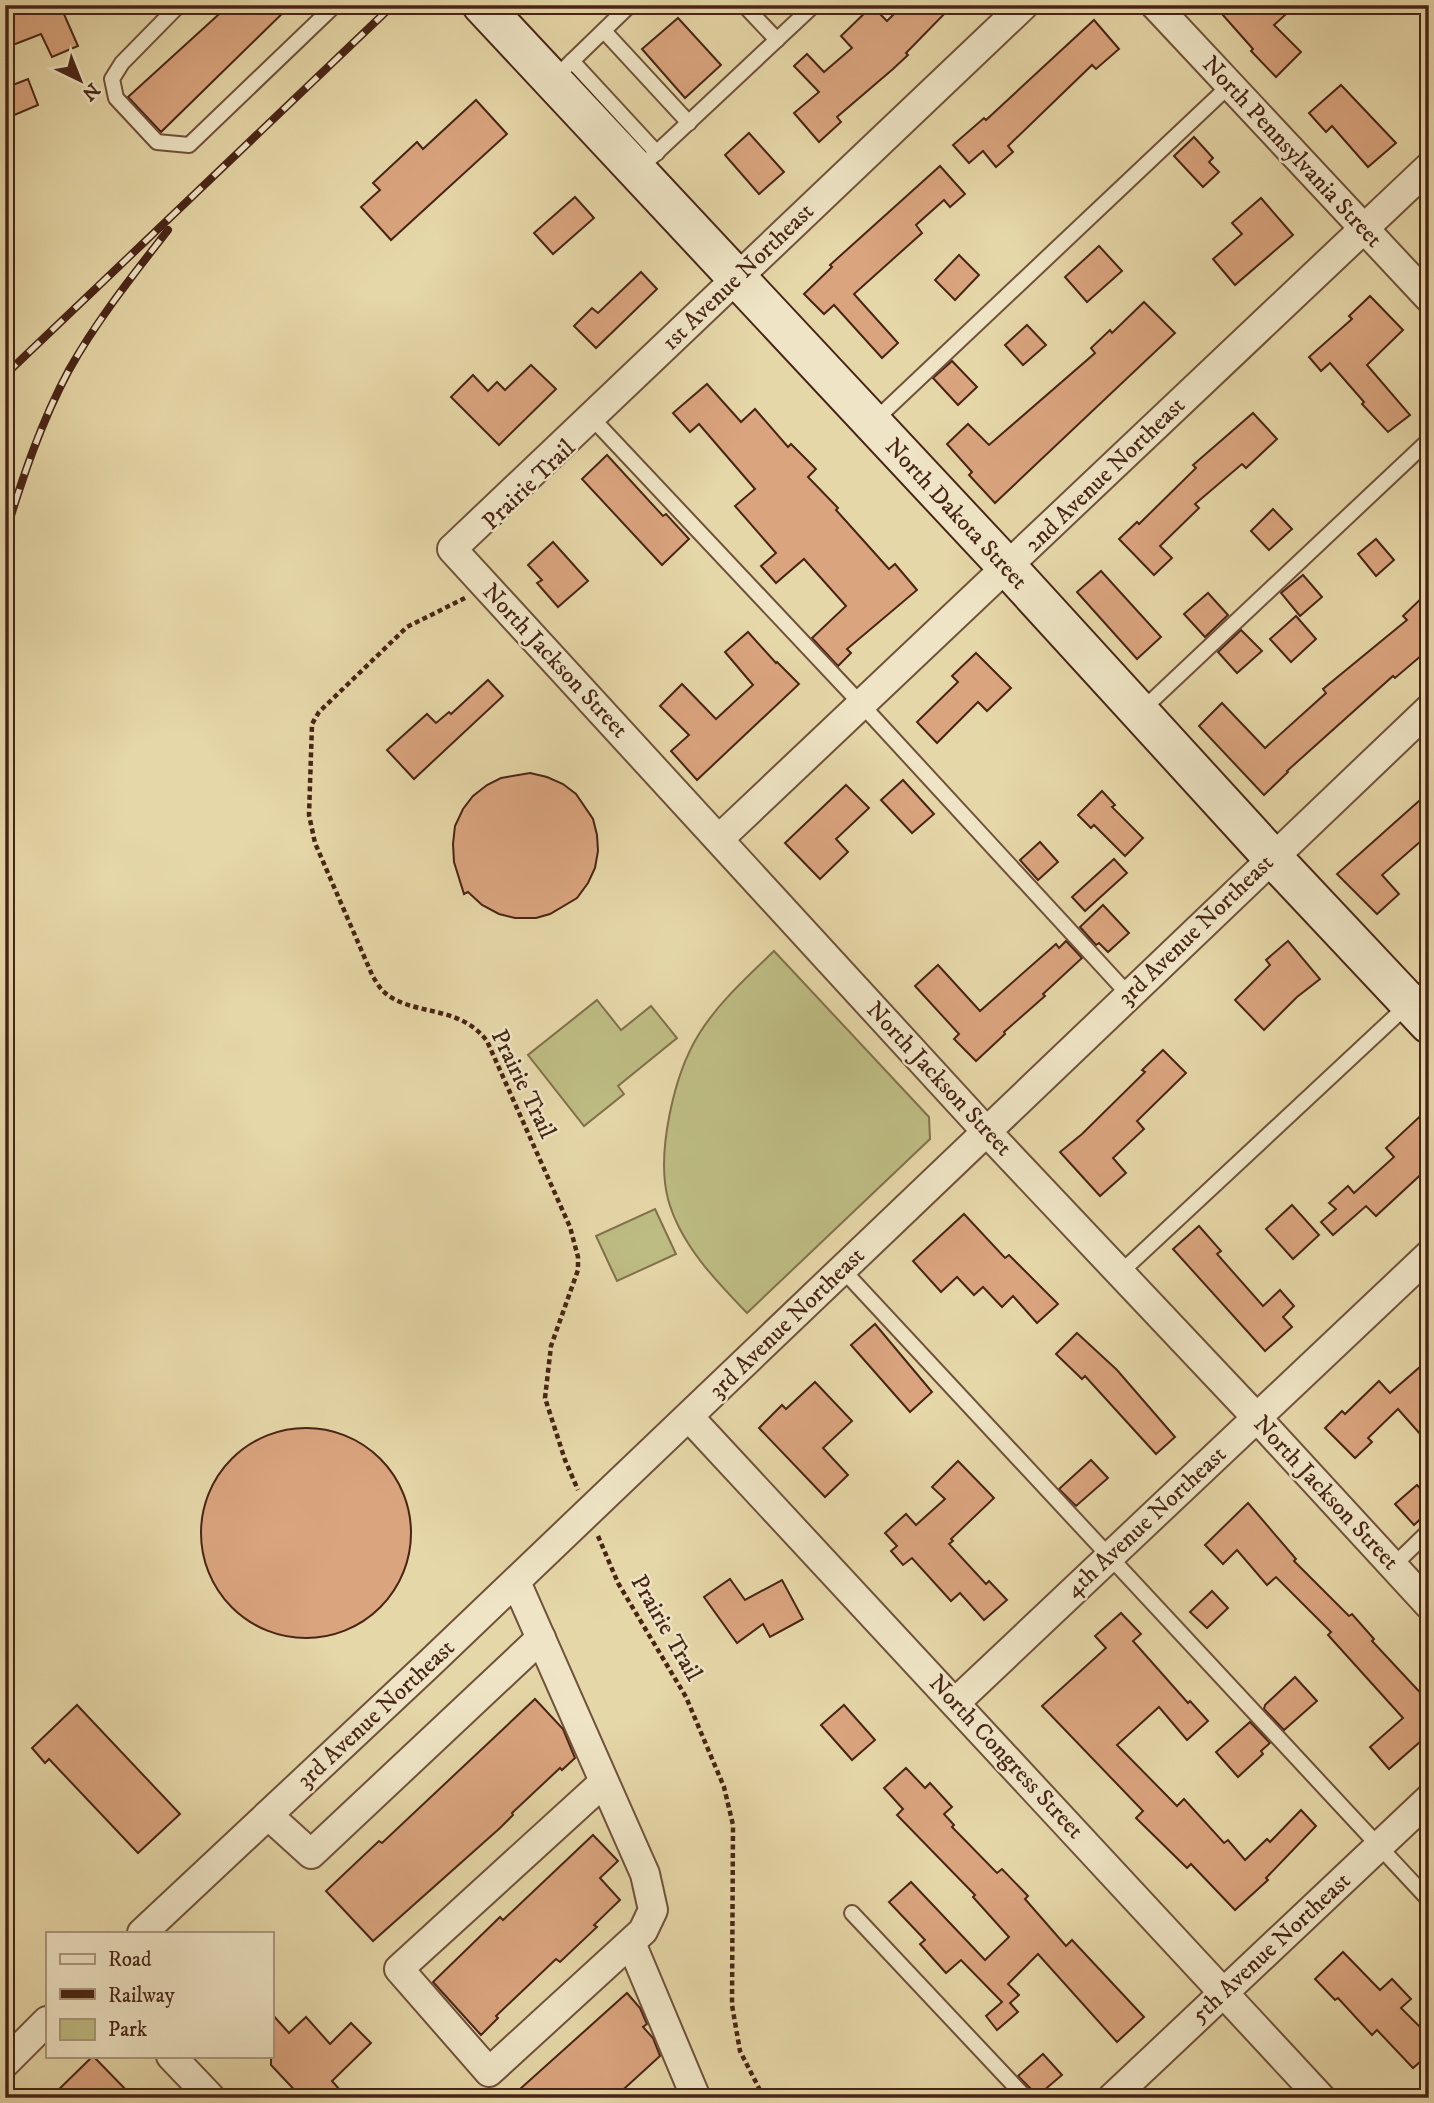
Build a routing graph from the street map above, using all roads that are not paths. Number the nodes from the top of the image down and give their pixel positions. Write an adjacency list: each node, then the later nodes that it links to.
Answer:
1 (179, 5): 2 (lane)
2 (335, 5)
3 (482, 5): 11 (street, North Dakota Street)
4 (630, 5): 9 (lane)
5 (744, 5): 10 (lane)
6 (814, 5): 10 (lane)
7 (1024, 5): 17 (street, 1st Avenue Northeast)
8 (1155, 5): 12 (street, North Pennsylvania Street)
9 (604, 31): 11 (lane); 13 (lane)
10 (777, 40): 13 (lane)
11 (562, 71): 14 (street, North Dakota Street)
12 (1230, 85): 16 (street, North Pennsylvania Street); 20 (lane)
13 (689, 123): 14 (lane)
14 (636, 151): 17 (street, North Dakota Street)
15 (1429, 167): 16 (street, 2nd Avenue Northeast)
16 (1364, 229): 18 (street, North Pennsylvania Street); 23 (street, 2nd Avenue Northeast)
17 (736, 279): 19 (street, 1st Avenue Northeast); 20 (street, North Dakota Street)
18 (1429, 298)
19 (591, 417): 22 (street, 1st Avenue Northeast); 24 (lane)
20 (872, 424): 23 (street, North Dakota Street)
21 (1429, 440): 26 (lane)
22 (452, 549): 27 (street, North Jackson Street)
23 (1008, 568): 24 (street, 2nd Avenue Northeast); 26 (street, North Dakota Street)
24 (862, 705): 27 (street, 2nd Avenue Northeast); 29 (lane)
25 (1429, 709): 28 (street, 3rd Avenue Northeast)
26 (1140, 712): 28 (street, North Dakota Street)
27 (719, 839): 31 (street, North Jackson Street)
28 (1272, 857): 29 (street, 3rd Avenue Northeast); 30 (street, North Dakota Street)
29 (1129, 995): 31 (street, 3rd Avenue Northeast)
30 (1422, 1004): 34 (lane)
31 (986, 1131): 33 (street, 3rd Avenue Northeast); 34 (street, North Jackson Street)
32 (1429, 1255): 36 (street, 4th Avenue Northeast)
33 (842, 1269): 35 (street, 3rd Avenue Northeast); 38 (lane)
34 (1120, 1273): 36 (street, North Jackson Street)
35 (689, 1417): 40 (street, 3rd Avenue Northeast); 43 (street, North Congress Street)
36 (1256, 1418): 38 (street, 4th Avenue Northeast); 39 (street, North Jackson Street)
37 (1429, 1531): 39 (lane)
38 (1110, 1556): 43 (street, 4th Avenue Northeast); 47 (lane)
39 (1393, 1566): 41 (street, North Jackson Street)
40 (516, 1582): 42 (street); 46 (street, 3rd Avenue Northeast)
41 (1429, 1605)
42 (541, 1638): 44 (street); 46 (street)
43 (956, 1702): 52 (street, North Congress Street)
44 (604, 1782): 51 (street); 51 (street)
45 (1429, 1799): 47 (street, 5th Avenue Northeast)
46 (268, 1815): 50 (street, 3rd Avenue Northeast)
47 (1379, 1846): 48 (lane); 52 (street, 5th Avenue Northeast)
48 (1429, 1900)
49 (852, 1913): 58 (lane)
50 (143, 1932)
51 (631, 1942): 56 (street)
52 (1224, 1993): 59 (street, 5th Avenue Northeast); 60 (street, North Congress Street)
53 (46, 2022): 55 (street)
54 (174, 2058): 57 (street)
55 (5, 2063)
56 (686, 2093)
57 (211, 2098)
58 (1026, 2098)
59 (1112, 2098)
60 (1321, 2098)

